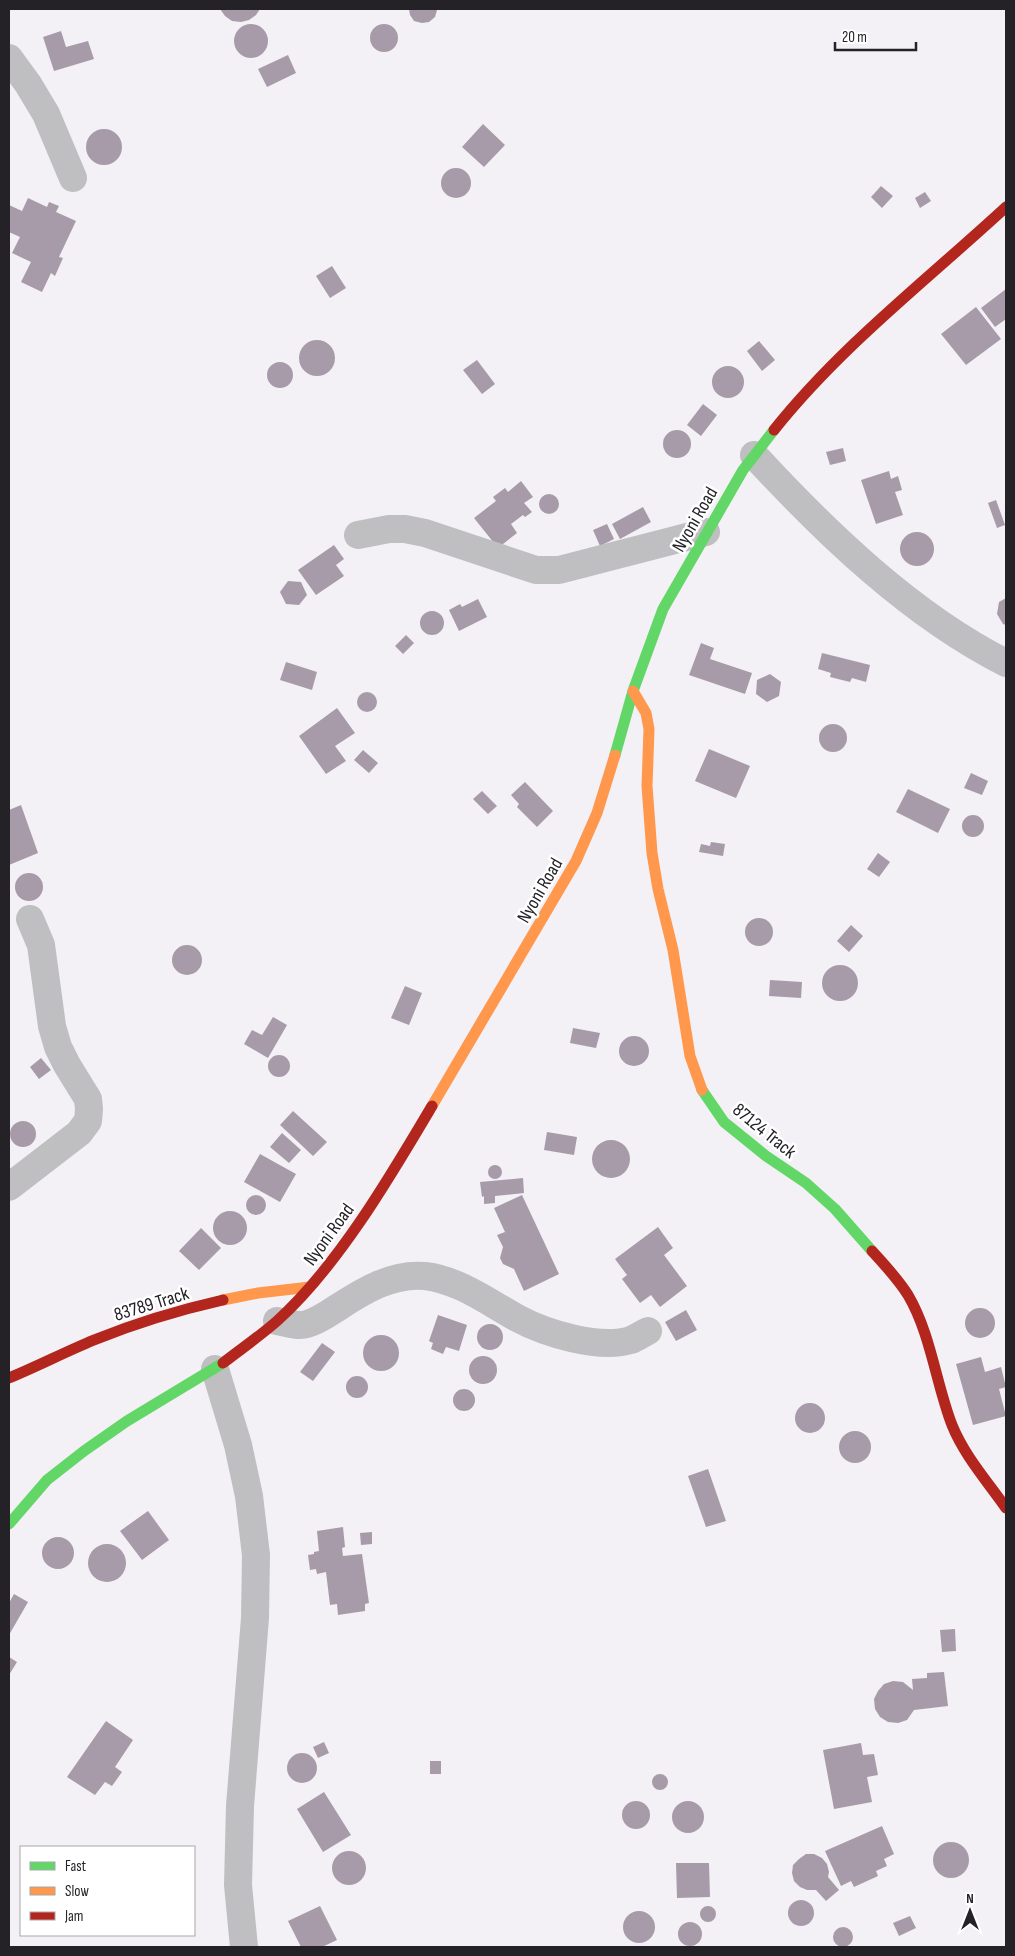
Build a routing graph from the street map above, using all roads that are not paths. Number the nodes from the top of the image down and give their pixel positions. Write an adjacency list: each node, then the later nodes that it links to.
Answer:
1 (9, 58): 2 (street)
2 (72, 178)
3 (1006, 207): 4 (street, Nyoni Road)
4 (754, 455): 5 (street, Nyoni Road); 7 (street)
5 (706, 532): 6 (street); 8 (street, Nyoni Road)
6 (358, 535)
7 (1006, 663)
8 (633, 690): 11 (street, Nyoni Road); 16 (street, 87124 Track)
9 (30, 919): 10 (street)
10 (9, 1187)
11 (310, 1287): 12 (street, Nyoni Road); 15 (street, 83789 Track)
12 (277, 1321): 13 (street); 14 (street, Nyoni Road)
13 (648, 1331)
14 (215, 1369): 17 (street, Nyoni Road); 18 (street)
15 (9, 1378)
16 (1006, 1508)
17 (9, 1524)
18 (244, 1947)

